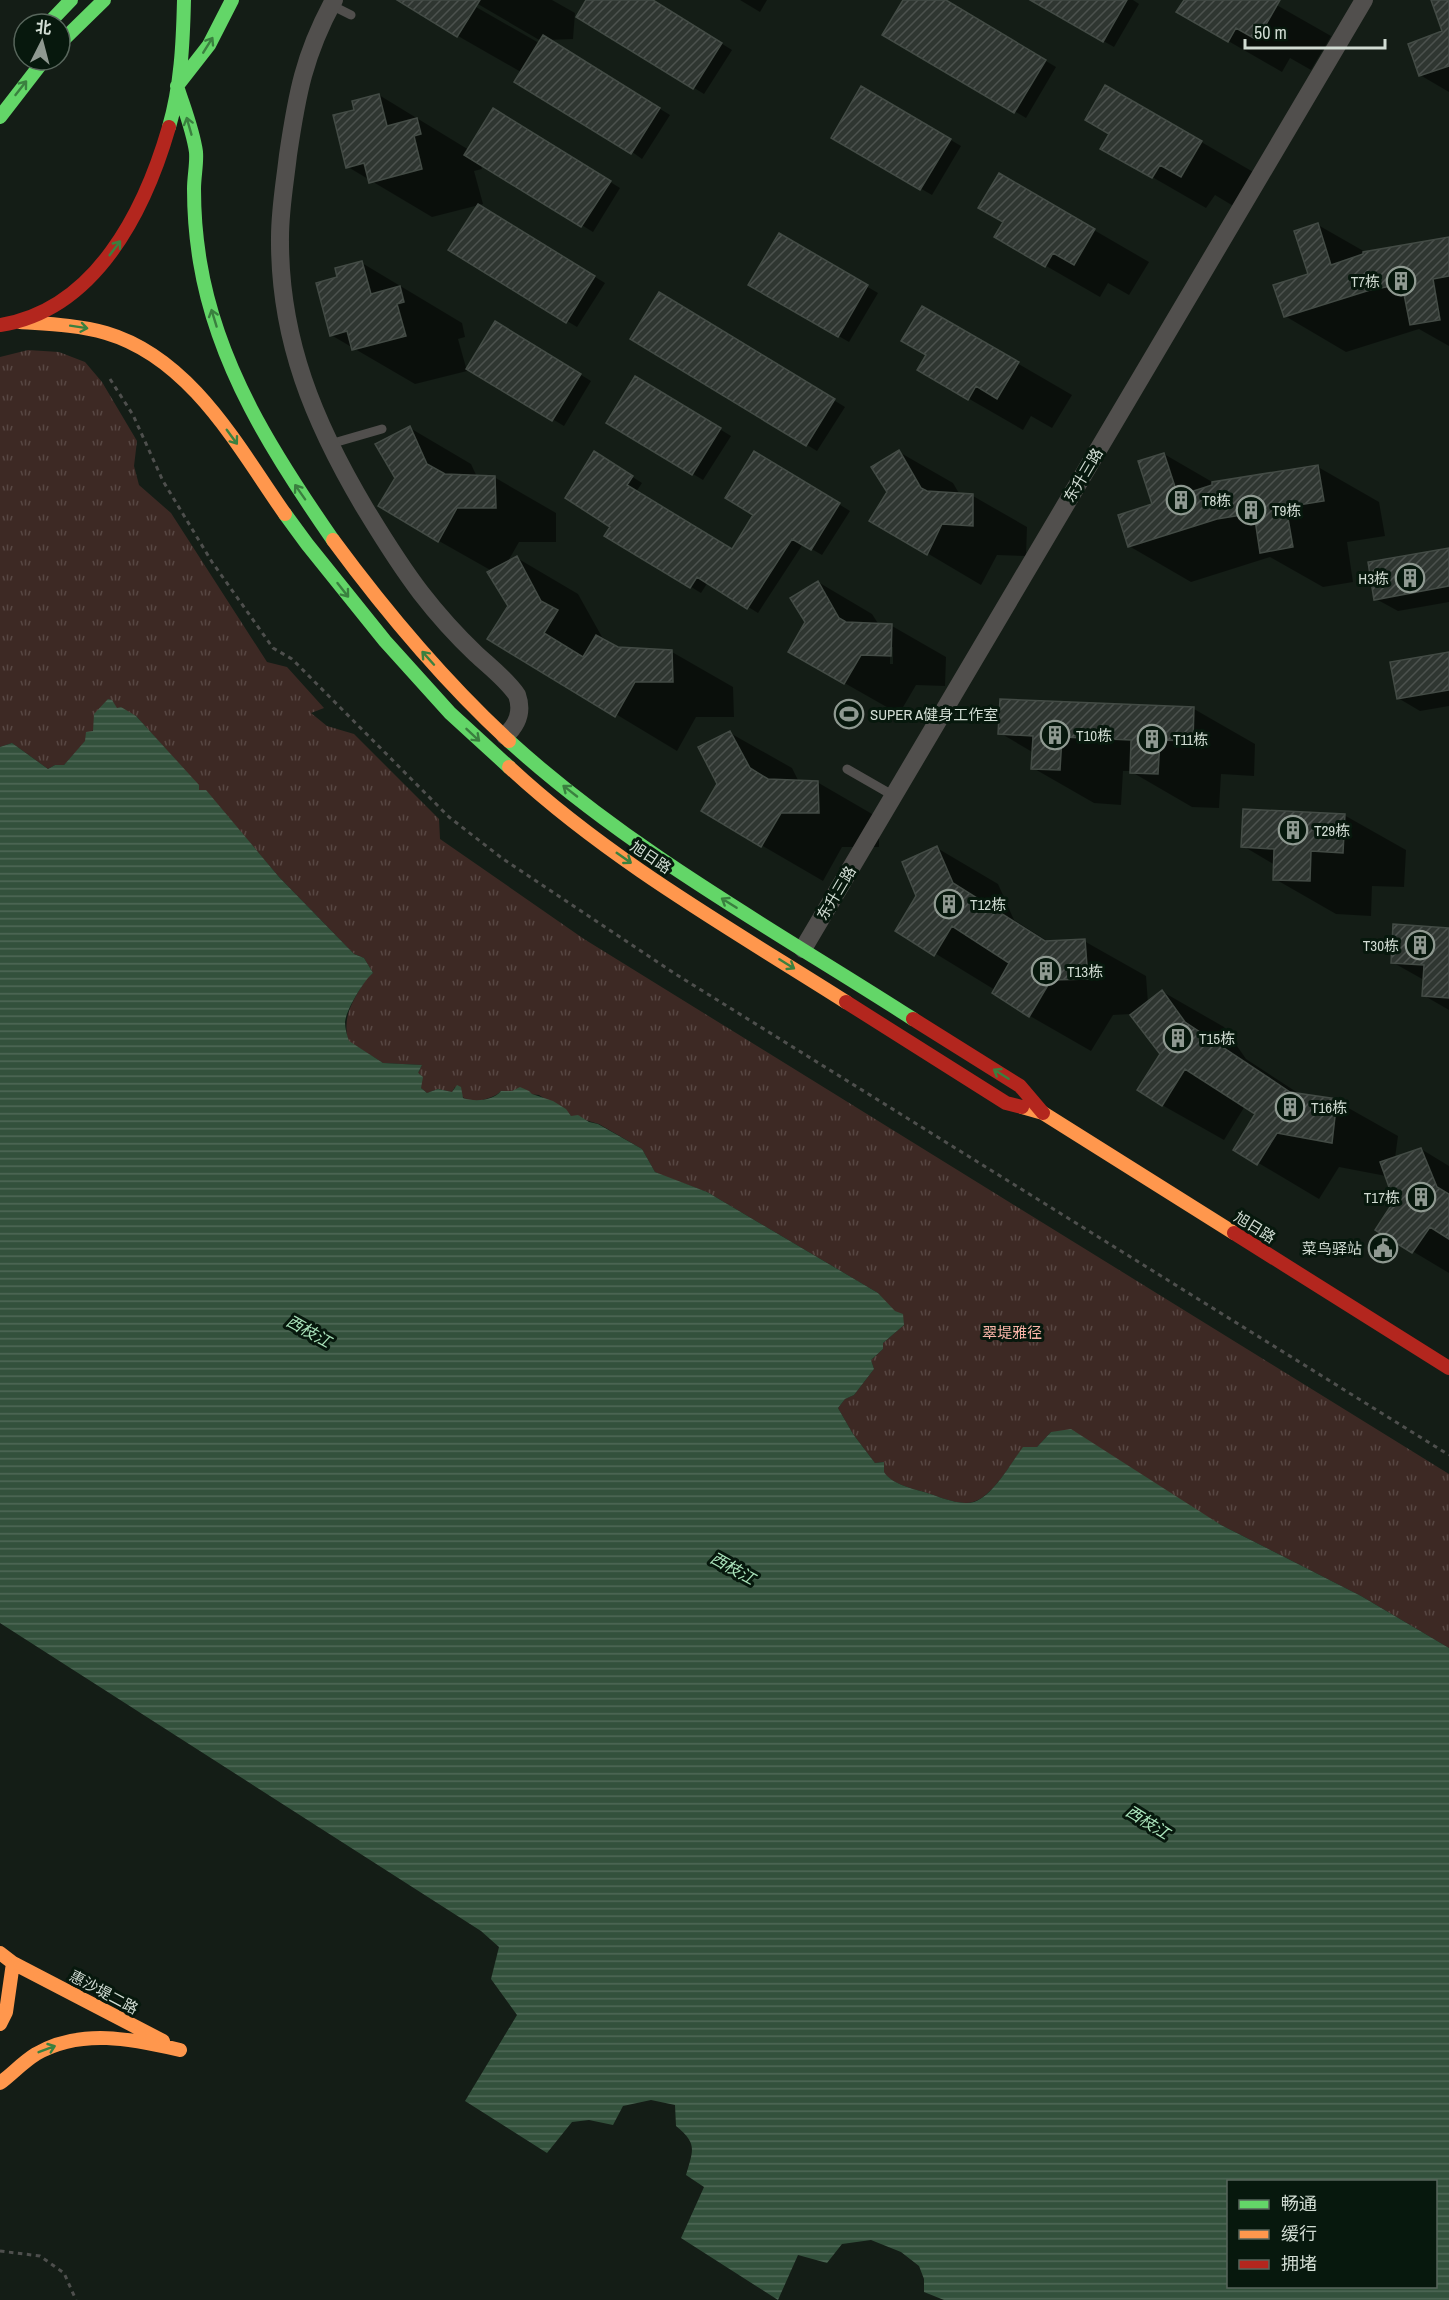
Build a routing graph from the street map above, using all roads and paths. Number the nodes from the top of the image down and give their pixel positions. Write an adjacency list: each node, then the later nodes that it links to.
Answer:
1 (71, 0): 7 (main road)
2 (104, 0): 9 (main road)
3 (184, 0): 11 (main road)
4 (232, 0): 11 (main road, one-way to 4)
5 (1364, 0): 21 (street, 东升三路)
6 (333, 3): 8 (lane); 18 (street)
7 (60, 12)
8 (351, 15)
9 (72, 31)
10 (35, 72): 12 (main road, one-way to 10)
11 (177, 86): 13 (main road, one-way to 11); 19 (main road, 旭日路, one-way to 11)
12 (0, 117)
13 (20, 322): 14 (main road); 15 (main road); 23 (main road, 旭日路, one-way to 23)
14 (0, 325)
15 (0, 336)
16 (110, 379): 25 (path)
17 (382, 429): 18 (lane)
18 (330, 444): 19 (street)
19 (505, 736): 22 (main road, 旭日路, one-way to 19)
20 (847, 769): 21 (lane)
21 (894, 796): 22 (street, 东升三路)
22 (802, 949): 23 (main road, 旭日路, one-way to 22)
23 (1043, 1113): 24 (main road, 旭日路)
24 (1449, 1368)
25 (1449, 1455)
26 (0, 1953): 27 (main road, 惠沙堤二路)
27 (7, 1962): 28 (main road); 29 (main road); 30 (main road, 惠沙堤二路, one-way to 27)
28 (0, 1981)
29 (0, 2024)
30 (0, 2083)
31 (0, 2251): 32 (path)
32 (76, 2300)

